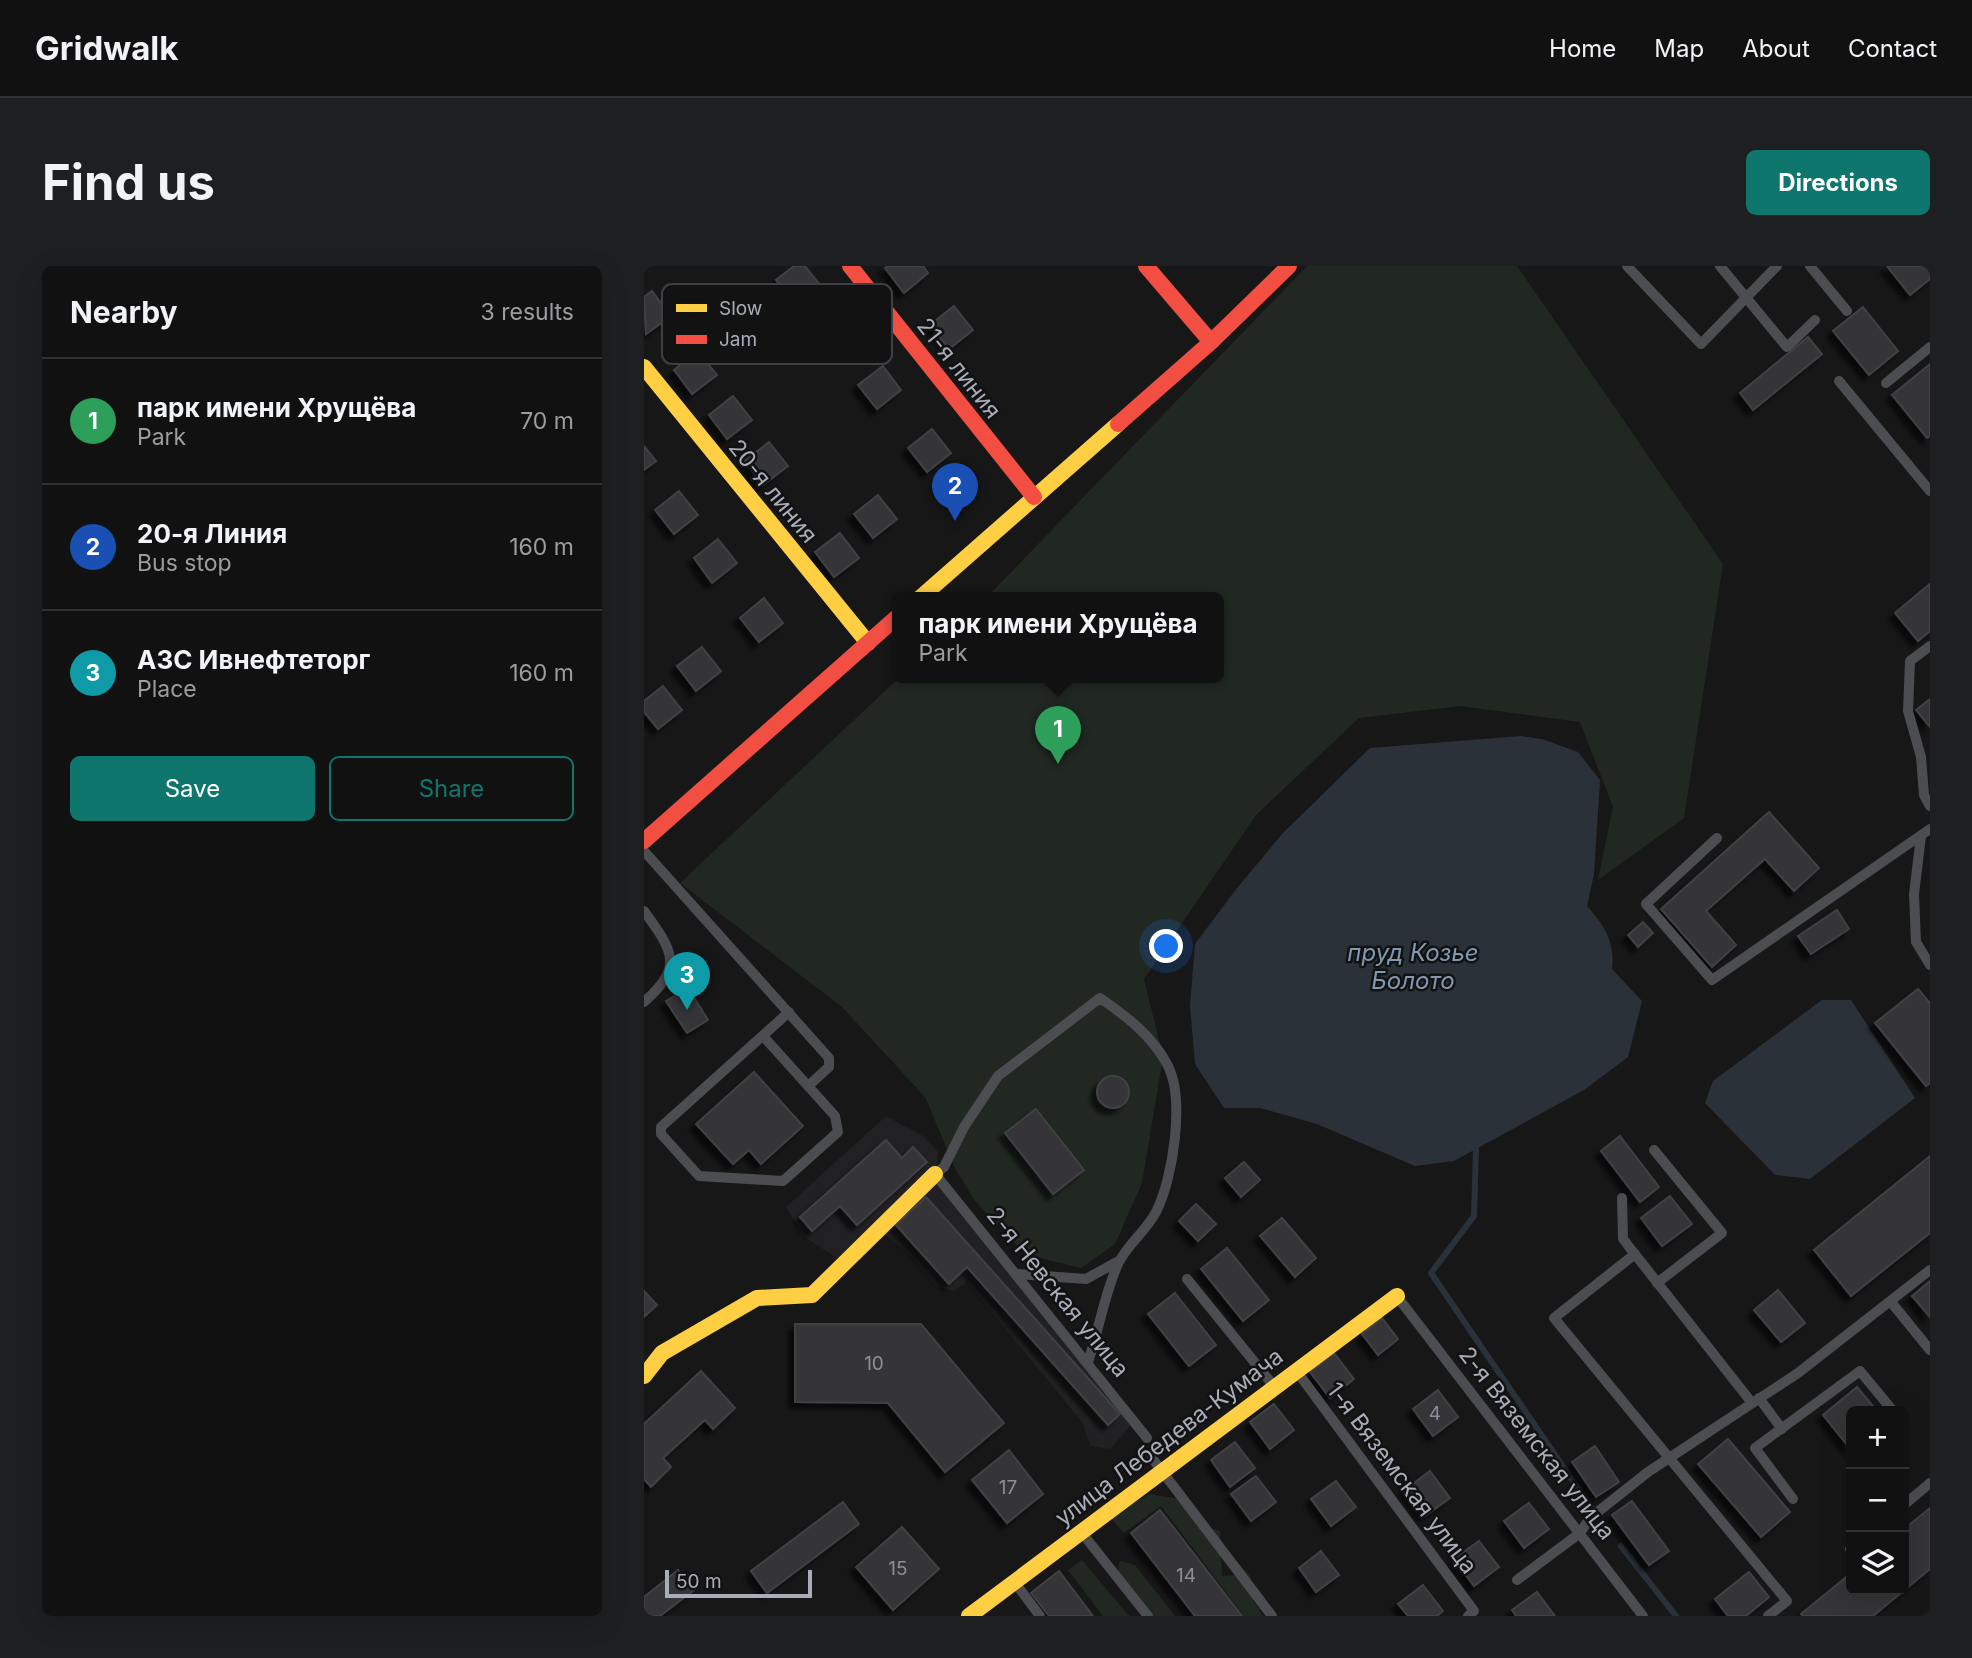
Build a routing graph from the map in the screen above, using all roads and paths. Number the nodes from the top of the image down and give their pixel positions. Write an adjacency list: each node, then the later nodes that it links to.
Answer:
1 (850, 266): 8 (street, 21-я линия)
2 (1146, 266): 13 (street)
3 (1289, 266): 13 (street)
4 (1627, 266): 9 (lane)
5 (1720, 266): 9 (lane)
6 (1777, 266): 9 (lane)
7 (1810, 266): 10 (lane)
8 (864, 284)
9 (1747, 298): 12 (lane)
10 (1847, 311)
11 (892, 319): 19 (street, 21-я линия)
12 (1815, 320)
13 (1212, 342): 19 (street)
14 (1930, 347): 17 (lane)
15 (644, 367): 22 (street, 20-я линия)
16 (1839, 381): 18 (lane)
17 (1886, 383)
18 (1930, 491)
19 (1034, 497): 20 (street)
20 (927, 592)
21 (892, 621): 22 (street)
22 (868, 643): 27 (street)
23 (1930, 646): 24 (lane)
24 (1930, 806)
25 (1926, 832): 26 (lane); 30 (lane)
26 (1717, 838)
27 (644, 841)
28 (644, 851): 32 (lane)
29 (644, 911): 31 (lane)
30 (1930, 965)
31 (644, 1002)
32 (789, 1013): 33 (lane); 34 (lane)
33 (763, 1036): 34 (lane); 34 (lane)
34 (808, 1086)
35 (1654, 1150): 43 (lane)
36 (935, 1174): 39 (lane); 41 (lane, 2-я Невская улица); 49 (street)
37 (1622, 1198): 38 (lane)
38 (1634, 1254): 43 (lane); 55 (lane)
39 (1120, 1260): 41 (lane); 47 (lane)
40 (1930, 1270): 45 (lane)
41 (1017, 1274): 47 (lane, 2-я Невская улица)
42 (1187, 1279): 50 (lane)
43 (1657, 1283): 51 (lane)
44 (1397, 1296): 48 (street, улица Лебедева-Кумача); 61 (lane, 2-я Вяземская улица)
45 (1891, 1302): 46 (lane); 51 (lane)
46 (1930, 1350)
47 (1088, 1362): 54 (lane, 2-я Невская улица)
48 (1296, 1371): 50 (street, улица Лебедева-Кумача); 64 (lane, 1-я Вяземская улица)
49 (644, 1376)
50 (1275, 1387): 56 (street, улица Лебедева-Кумача)
51 (1755, 1401): 53 (lane); 55 (lane)
52 (1889, 1406): 53 (lane)
53 (1782, 1429): 58 (lane)
54 (1147, 1438)
55 (1668, 1459): 61 (lane); 70 (lane)
56 (1157, 1464): 60 (street, улица Лебедева-Кумача); 68 (lane)
57 (1930, 1483): 59 (lane)
58 (1793, 1499)
59 (1909, 1501)
60 (1081, 1531): 63 (street, улица Лебедева-Кумача); 67 (lane)
61 (1580, 1533): 62 (lane); 69 (lane, 2-я Вяземская улица)
62 (1517, 1580)
63 (1015, 1582): 65 (street, улица Лебедева-Кумача); 66 (lane)
64 (1471, 1613)
65 (969, 1616)
66 (1040, 1616)
67 (1148, 1616)
68 (1272, 1616)
69 (1643, 1616)
70 (1768, 1616)

